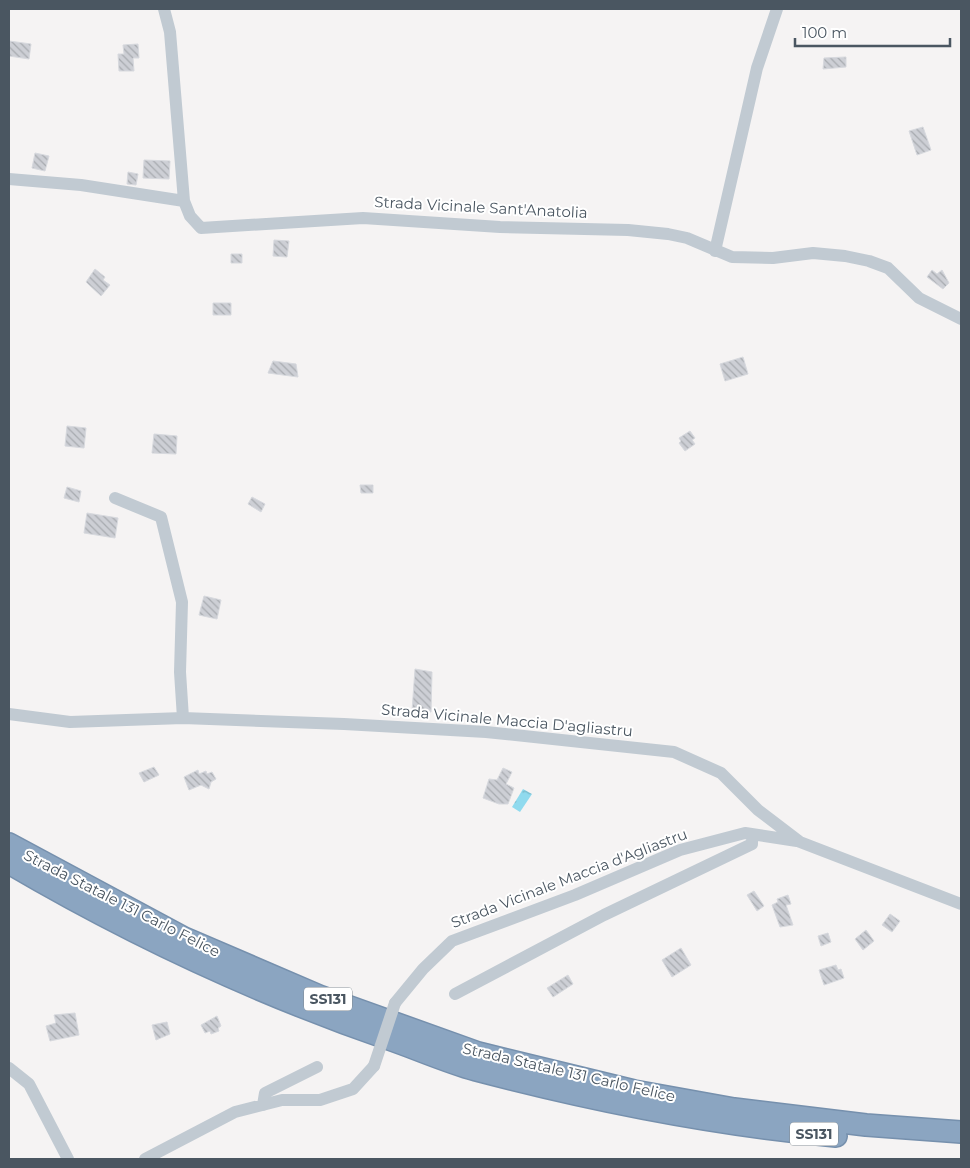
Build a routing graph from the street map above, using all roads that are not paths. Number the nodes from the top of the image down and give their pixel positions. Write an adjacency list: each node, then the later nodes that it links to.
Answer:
1 (164, 9): 4 (street, Strada Vicinale Sant'Anatolia)
2 (777, 9): 5 (street)
3 (9, 179): 4 (street)
4 (184, 201): 5 (street, Strada Vicinale Sant'Anatolia)
5 (715, 251): 6 (street, Strada Vicinale Sant'Anatolia)
6 (961, 319)
7 (114, 498): 9 (street)
8 (9, 714): 9 (street, Strada Vicinale Maccia D'agliastru)
9 (183, 718): 11 (street, Strada Vicinale Maccia D'agliastru)
10 (752, 834): 11 (street, Strada Vicinale Maccia d'Agliastru); 15 (street); 18 (street, Strada Vicinale Maccia d'Agliastru, bridge)
11 (800, 842): 14 (street, Strada Vicinale Maccia D'agliastru)
12 (9, 844): 19 (highway, Strada Statale 131 Carlo Felice / SS131)
13 (9, 863): 19 (highway, Strada Statale 131 Carlo Felice / SS131)
14 (961, 904)
15 (455, 994)
16 (9, 1068): 22 (street)
17 (317, 1068): 18 (street)
18 (263, 1105): 23 (street, Strada Vicinale Maccia d'Agliastru)
19 (668, 1105): 20 (highway, Strada Statale 131 Carlo Felice / SS131); 21 (highway, Strada Statale 131 Carlo Felice / SS131)
20 (961, 1132)
21 (961, 1146)
22 (68, 1159)
23 (145, 1159)

